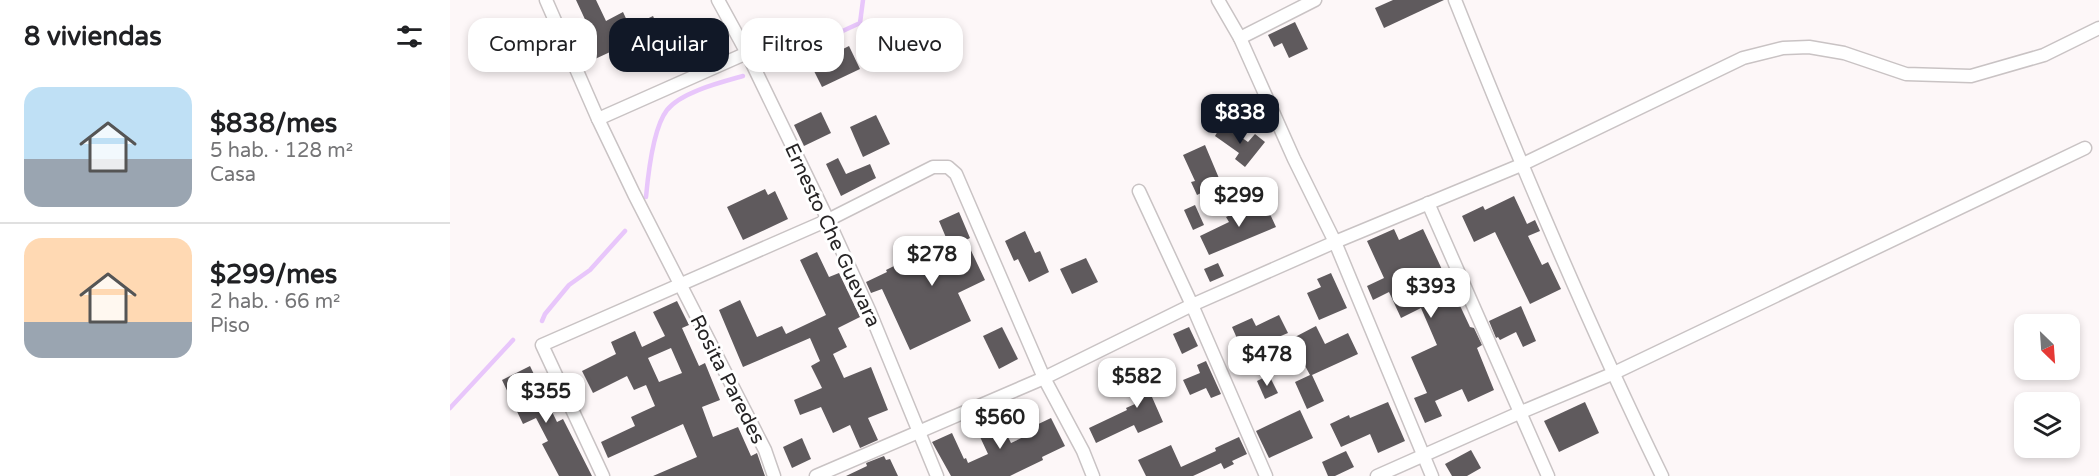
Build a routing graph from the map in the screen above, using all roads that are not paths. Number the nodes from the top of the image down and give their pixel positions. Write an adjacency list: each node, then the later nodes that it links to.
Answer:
1 (546, 0): 11 (street, Rosita Paredes)
2 (718, 0): 8 (street, Ernesto Che Guevara)
3 (1218, 0): 7 (street)
4 (1315, 0): 7 (street)
5 (1455, 0): 13 (street)
6 (2099, 28): 13 (street)
7 (1240, 38): 17 (street)
8 (741, 42)
9 (741, 56): 11 (street)
10 (756, 72): 16 (street, Ernesto Che Guevara)
11 (598, 119): 18 (street, Rosita Paredes)
12 (2085, 148): 20 (street)
13 (1521, 165): 15 (street); 20 (street)
14 (1139, 191): 19 (street)
15 (1428, 203): 17 (street); 22 (street)
16 (828, 220): 18 (street); 21 (street); 23 (street, Ernesto Che Guevara)
17 (1335, 242): 19 (street); 24 (street)
18 (680, 284): 25 (street); 26 (street, Rosita Paredes)
19 (1192, 305): 21 (street); 30 (street)
20 (1612, 374): 22 (street); 34 (street)
21 (1044, 378): 23 (street); 29 (street)
22 (1519, 413): 24 (street); 33 (street)
23 (918, 433): 27 (street); 28 (street, Ernesto Che Guevara)
24 (1424, 456): 31 (street); 32 (street)
25 (603, 476)
26 (774, 476)
27 (816, 476)
28 (937, 476)
29 (1093, 476)
30 (1266, 476)
31 (1377, 476)
32 (1432, 476)
33 (1548, 476)
34 (1662, 476)

